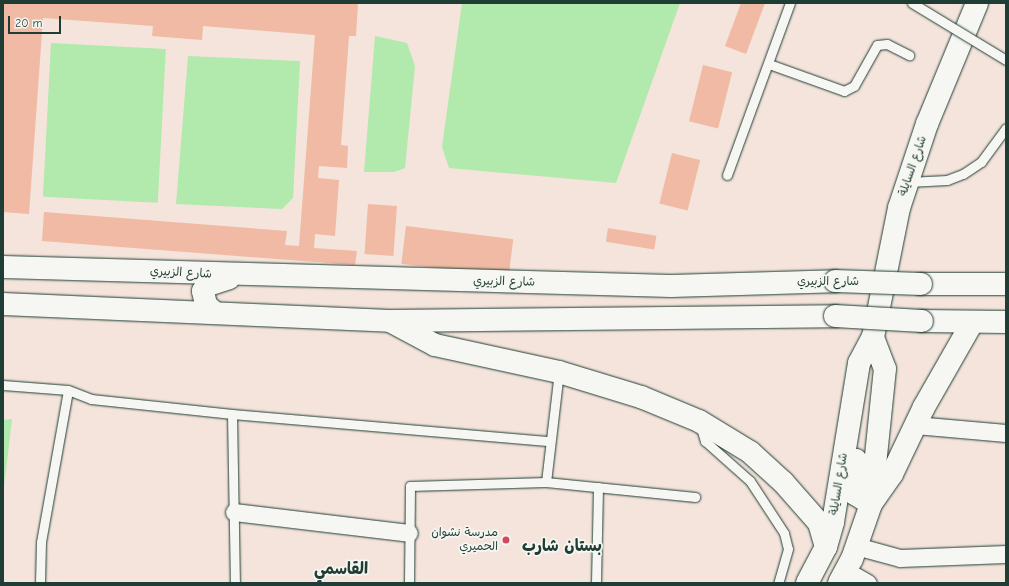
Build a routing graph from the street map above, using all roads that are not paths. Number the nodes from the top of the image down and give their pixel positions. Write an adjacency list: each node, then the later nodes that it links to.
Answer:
1 (790, 3): 6 (lane)
2 (912, 3): 5 (lane, bridge)
3 (977, 3): 9 (main road, شارع السايلة)
4 (909, 55): 6 (lane)
5 (1006, 60)
6 (769, 64): 8 (lane)
7 (1006, 128): 9 (lane)
8 (727, 175)
9 (908, 182): 18 (main road, شارع السايلة)
10 (3, 267): 11 (main road, شارع الزبيري)
11 (234, 276): 12 (main road, شارع الزبيري, bridge); 14 (main road)
12 (1006, 284)
13 (3, 304): 14 (main road)
14 (214, 312): 15 (main road)
15 (390, 321): 17 (main road, bridge); 19 (main road)
16 (1006, 322): 17 (main road)
17 (972, 323): 25 (main road)
18 (873, 337): 20 (main road, شارع السايلة); 31 (main road, شارع السايلة)
19 (559, 372): 24 (main road); 27 (lane)
20 (855, 384): 31 (main road); 35 (main road, شارع السايلة)
21 (3, 385): 22 (lane)
22 (68, 390): 23 (lane); 38 (lane)
23 (232, 414): 27 (lane); 32 (lane)
24 (699, 421): 35 (main road); 42 (lane)
25 (915, 425): 26 (street); 31 (main road)
26 (1006, 433)
27 (550, 441): 28 (lane)
28 (546, 482): 29 (lane); 33 (lane)
29 (598, 487): 30 (lane); 41 (lane)
30 (695, 497)
31 (870, 504): 34 (main road, شارع السايلة)
32 (234, 512): 33 (street); 39 (lane)
33 (409, 533): 40 (lane)
34 (856, 546): 36 (street); 37 (main road, شارع السايلة)
35 (826, 547): 43 (main road, شارع السايلة)
36 (1006, 554)
37 (843, 577): 44 (street)
38 (40, 583)
39 (235, 583)
40 (409, 583)
41 (596, 583)
42 (778, 583)
43 (807, 583)
44 (868, 583)

